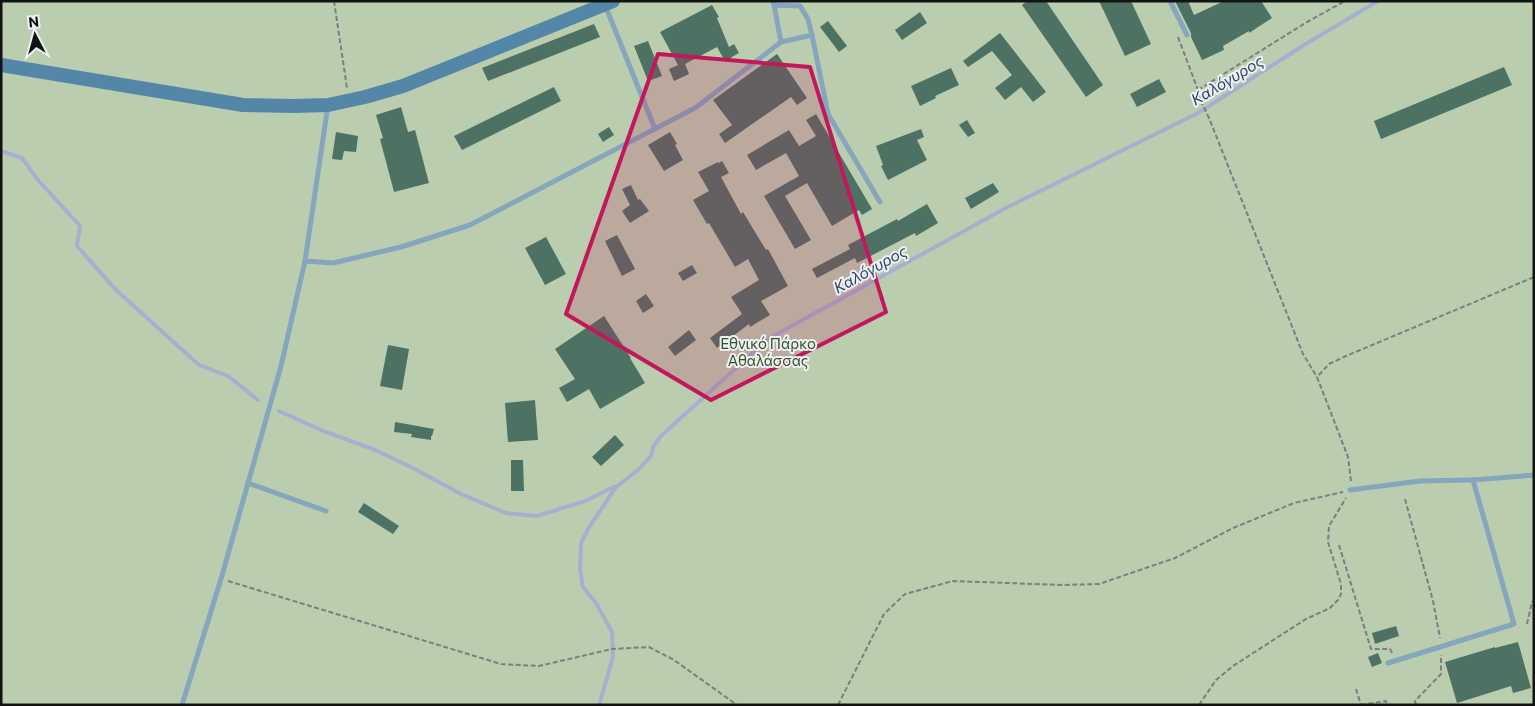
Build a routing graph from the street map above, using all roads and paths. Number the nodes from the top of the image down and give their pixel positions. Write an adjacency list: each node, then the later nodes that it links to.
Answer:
1 (334, 1): 13 (path)
2 (1170, 1): 9 (lane)
3 (1345, 1): 12 (path)
4 (773, 3): 5 (lane); 10 (lane)
5 (785, 3): 8 (lane)
6 (604, 4): 13 (main road); 15 (lane)
7 (1176, 34): 12 (path)
8 (812, 35): 10 (lane); 16 (lane)
9 (1187, 35)
10 (782, 42): 15 (lane)
11 (1, 65): 14 (main road)
12 (1198, 90): 19 (path)
13 (349, 100): 14 (main road)
14 (328, 105): 17 (lane)
15 (655, 129): 17 (lane)
16 (880, 202)
17 (305, 261): 22 (lane)
18 (1534, 277): 19 (path)
19 (1317, 377): 23 (path)
20 (1534, 475): 21 (lane)
21 (1473, 480): 23 (lane); 30 (lane)
22 (248, 483): 25 (lane); 27 (lane)
23 (1350, 490): 36 (path); 37 (path)
24 (1405, 499): 30 (path)
25 (326, 511)
26 (1339, 545): 31 (path)
27 (221, 579): 34 (lane); 35 (path)
28 (1534, 601): 29 (path)
29 (1527, 624)
30 (1442, 646): 31 (lane); 40 (path)
31 (1396, 660): 32 (lane)
32 (1388, 663)
33 (1356, 689): 38 (path)
34 (182, 705)
35 (737, 705)
36 (838, 705)
37 (1199, 705)
38 (1361, 705): 39 (path)
39 (1387, 705)
40 (1416, 705)

